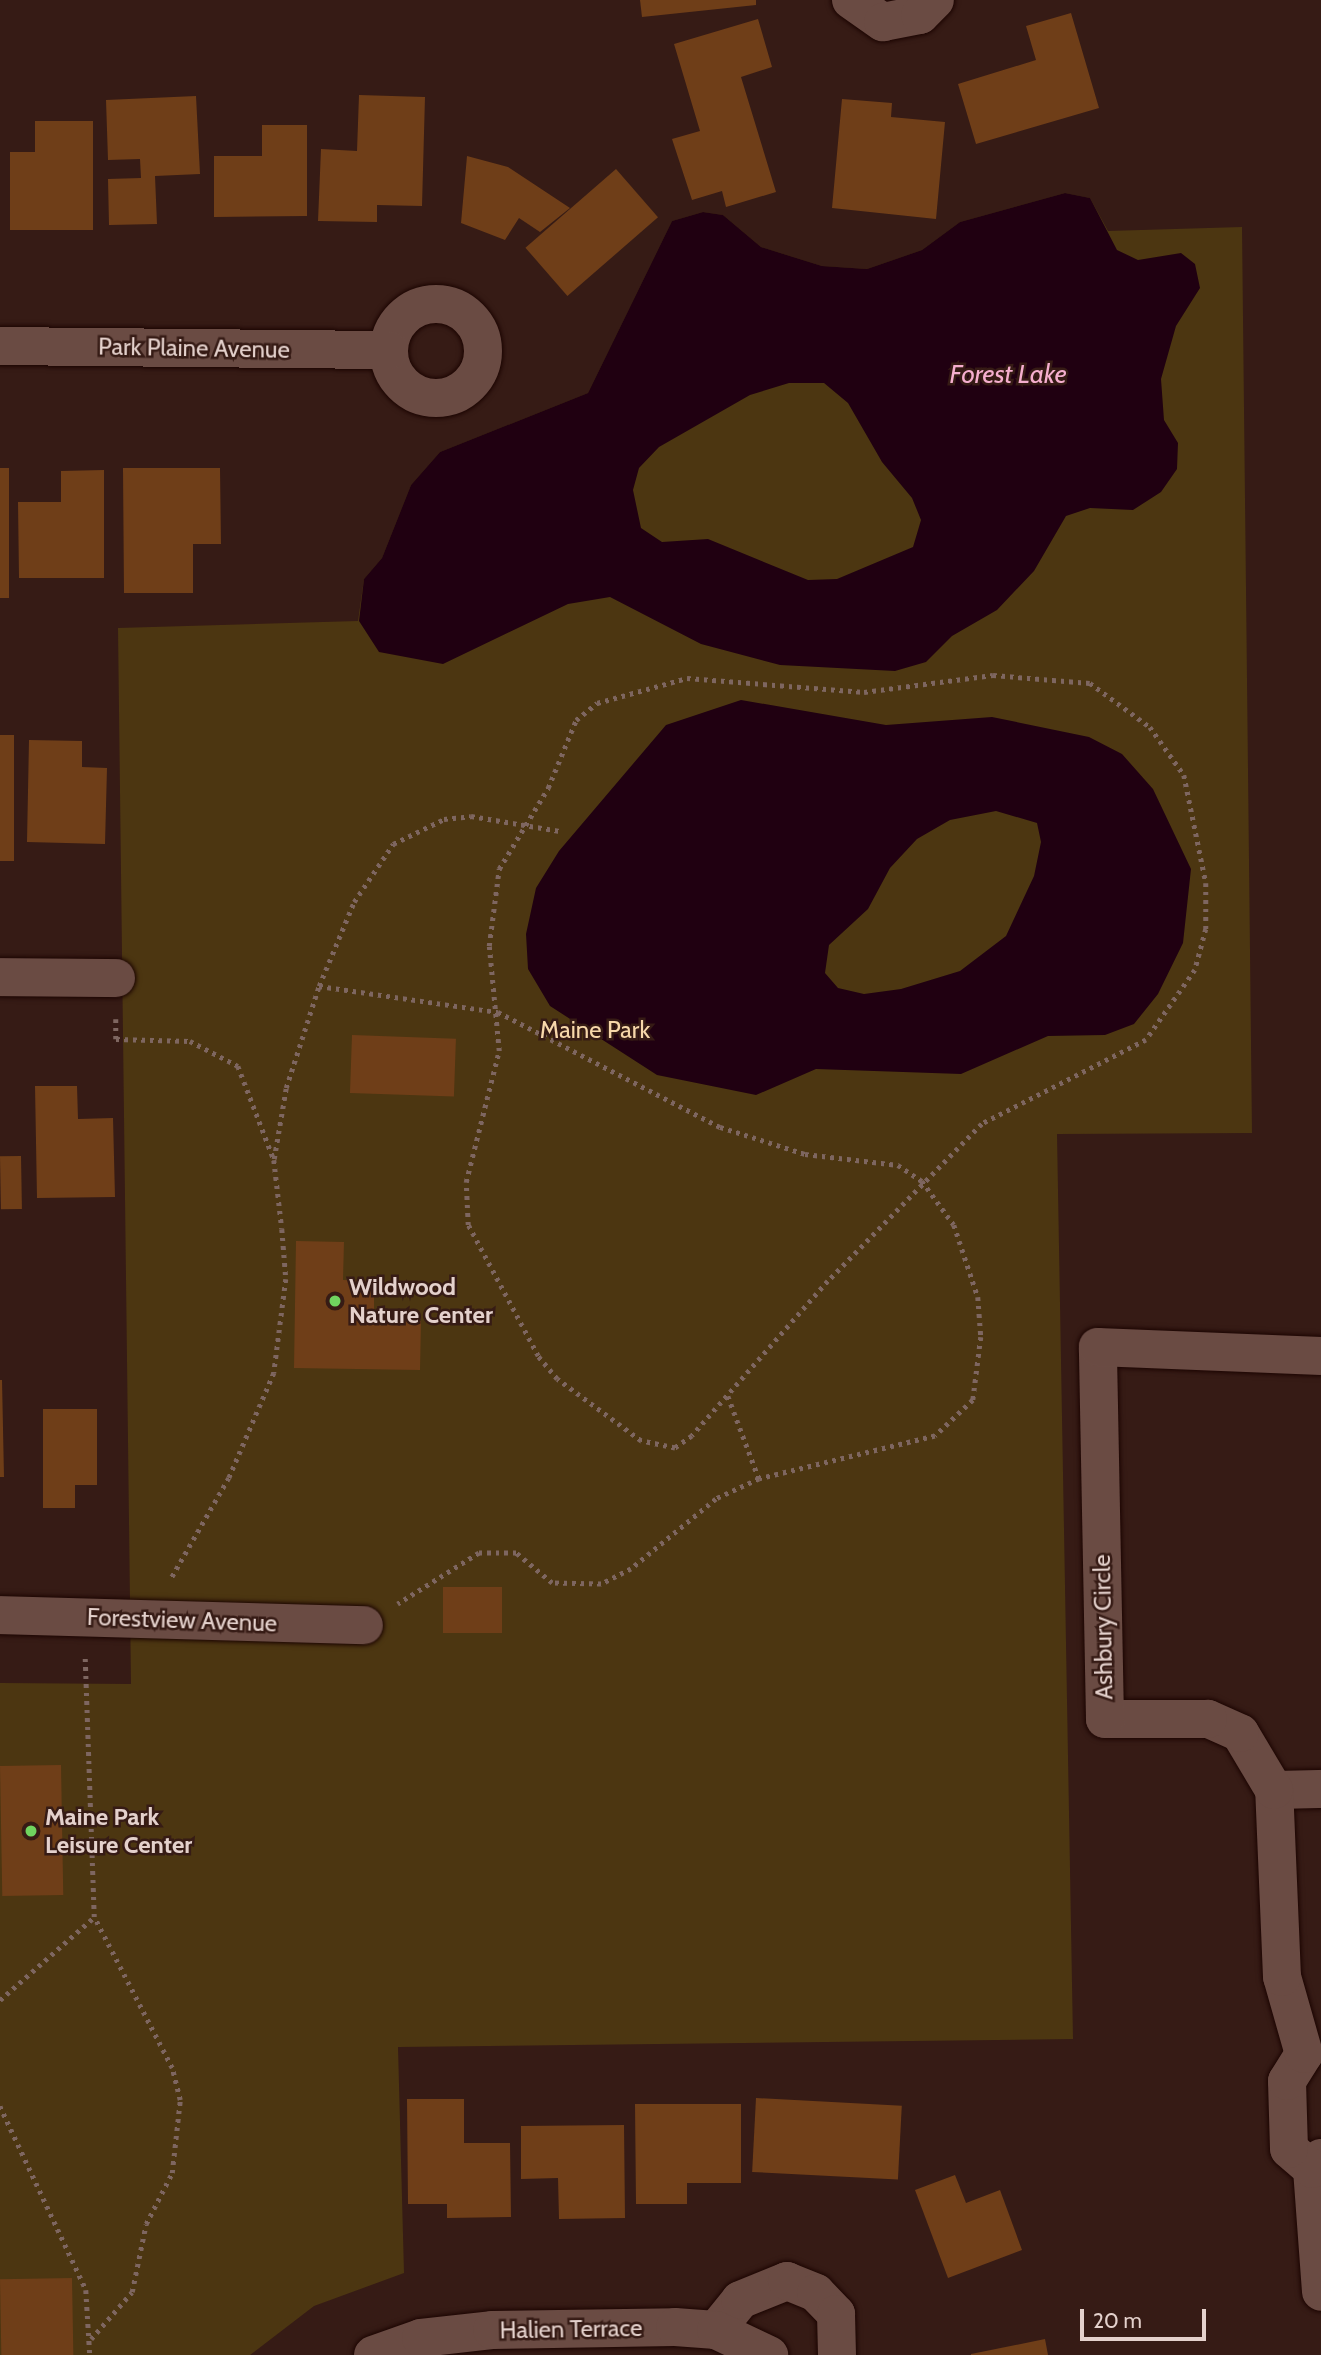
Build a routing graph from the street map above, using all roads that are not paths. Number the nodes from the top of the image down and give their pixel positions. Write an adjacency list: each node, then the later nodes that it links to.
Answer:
1 (851, 0): 2 (street)
2 (935, 0)
3 (0, 346): 4 (street, Park Plaine Avenue)
4 (388, 350)
5 (0, 977): 6 (street)
6 (116, 978)
7 (1321, 1356): 11 (street, Ashbury Circle)
8 (0, 1615): 9 (street, Forestview Avenue)
9 (363, 1625)
10 (1321, 1789): 11 (street)
11 (1274, 1790): 12 (street, Ashbury Circle)
12 (1312, 2048): 13 (street)
13 (1317, 2163): 14 (street)
14 (1321, 2292)
15 (716, 2330): 16 (street, Halien Terrace); 17 (street, Halien Terrace); 18 (street)
16 (768, 2354)
17 (373, 2355)
18 (837, 2355)

